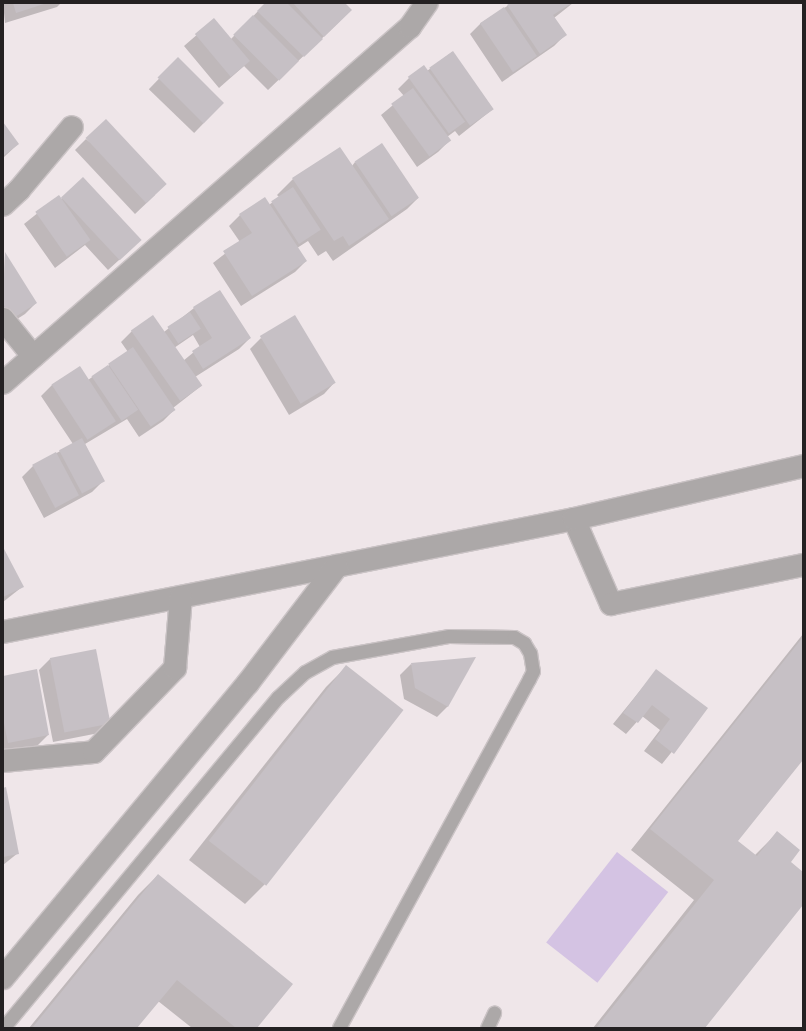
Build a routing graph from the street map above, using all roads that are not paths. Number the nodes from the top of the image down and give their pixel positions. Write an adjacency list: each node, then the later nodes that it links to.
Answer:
1 (427, 3): 5 (street)
2 (72, 127): 3 (street)
3 (3, 205)
4 (3, 320): 5 (street)
5 (33, 356): 6 (street)
6 (3, 383)
7 (803, 466): 8 (street)
8 (574, 519): 9 (street); 10 (street)
9 (803, 565)
10 (337, 566): 11 (street); 14 (street)
11 (181, 598): 12 (street); 13 (street)
12 (3, 632)
13 (3, 761)
14 (3, 978)
15 (494, 1013): 18 (lane)
16 (3, 1028): 17 (lane)
17 (339, 1028)
18 (486, 1028)

